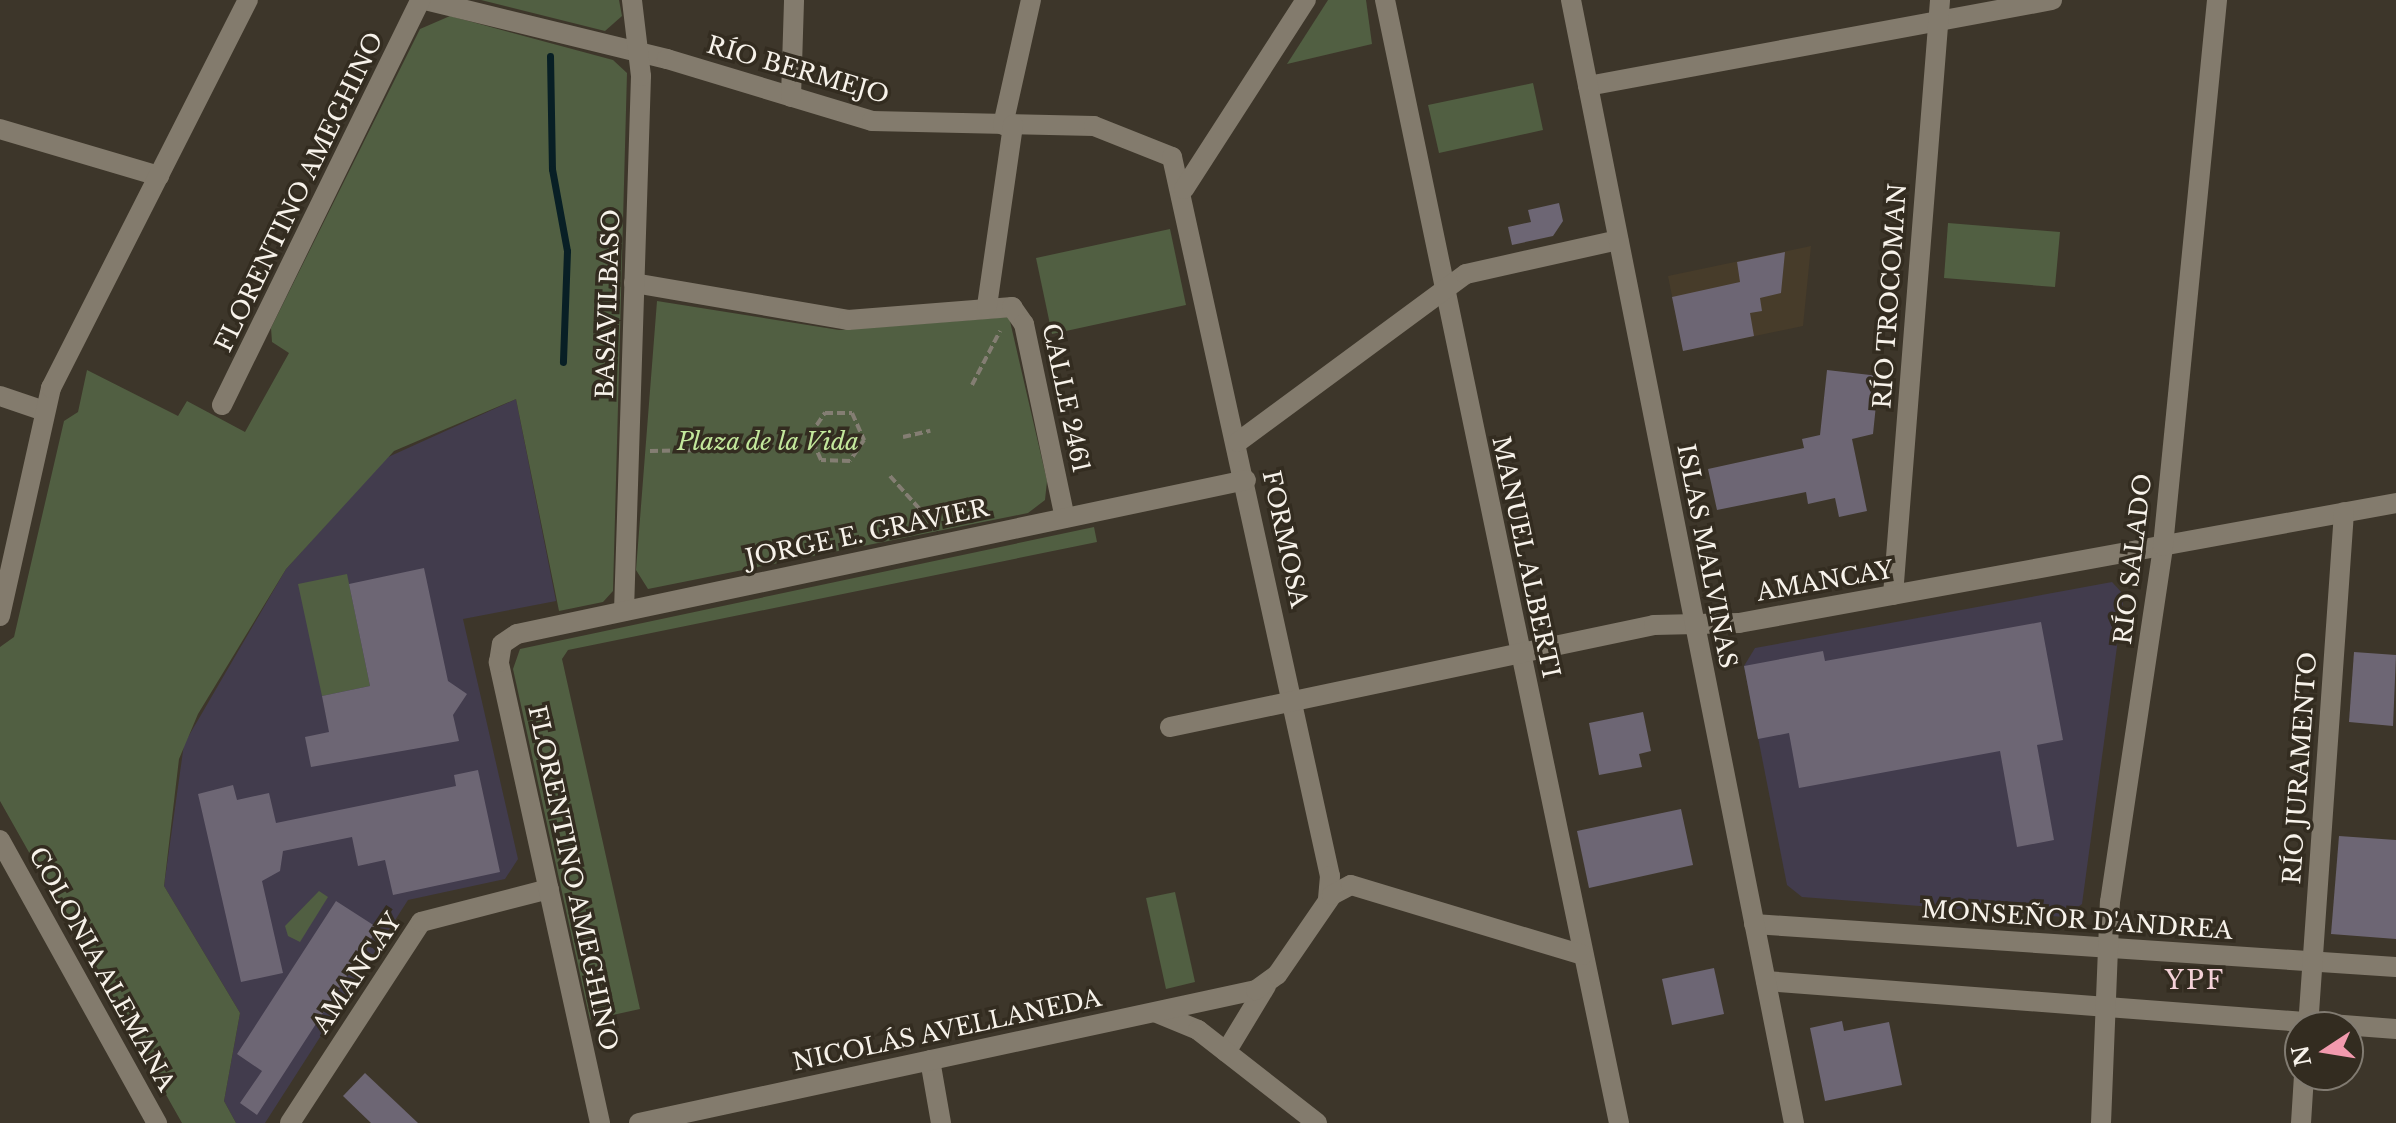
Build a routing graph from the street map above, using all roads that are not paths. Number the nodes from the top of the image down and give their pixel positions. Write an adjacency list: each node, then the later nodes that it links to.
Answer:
1 (248, 0): 17 (street)
2 (422, 0): 12 (street, RÍO BERMEJO); 24 (street, FLORENTINO AMEGHINO)
3 (632, 0): 12 (street, BASAVILBASO)
4 (794, 0): 14 (street)
5 (1031, 0): 15 (street)
6 (1306, 0): 18 (street)
7 (1385, 0): 21 (street, MANUEL ALBERTI)
8 (1571, 0): 13 (street, ISLAS MALVINAS)
9 (2052, 0): 11 (street)
10 (2217, 0): 31 (street, RÍO SALADO)
11 (1939, 10): 13 (street); 32 (street, RÍO TROCOMAN)
12 (641, 52): 14 (street, RÍO BERMEJO); 20 (street, BASAVILBASO)
13 (1588, 86): 19 (street, ISLAS MALVINAS)
14 (791, 97): 15 (street, RÍO BERMEJO)
15 (1008, 125): 18 (street, RÍO BERMEJO); 22 (street)
16 (0, 129): 17 (street)
17 (159, 176): 25 (street)
18 (1184, 189): 26 (street, FORMOSA)
19 (1618, 240): 21 (street); 35 (street, ISLAS MALVINAS)
20 (634, 283): 22 (street); 33 (street, BASAVILBASO)
21 (1445, 286): 26 (street); 37 (street, MANUEL ALBERTI)
22 (997, 316): 30 (street, CALLE 2461)
23 (0, 396): 25 (street)
24 (222, 405)
25 (44, 411): 34 (street)
26 (1238, 442): 27 (street, FORMOSA)
27 (1246, 480): 30 (street, JORGE E. GRAVIER); 38 (street, FORMOSA)
28 (2396, 503): 29 (street, AMANCAY)
29 (2344, 512): 31 (street, AMANCAY); 46 (street, RÍO JURAMENTO)
30 (1065, 518): 33 (street, JORGE E. GRAVIER)
31 (2163, 546): 32 (street, AMANCAY); 44 (street, RÍO SALADO)
32 (1893, 595): 35 (street, AMANCAY)
33 (624, 611): 36 (street, JORGE E. GRAVIER)
34 (0, 616)
35 (1694, 623): 37 (street, AMANCAY); 43 (street, ISLAS MALVINAS)
36 (502, 644): 41 (street, FLORENTINO AMEGHINO)
37 (1519, 653): 38 (street, AMANCAY); 45 (street, MANUEL ALBERTI)
38 (1293, 701): 39 (street, AMANCAY); 42 (street, FORMOSA)
39 (1170, 727)
40 (0, 840): 59 (street, COLONIA ALEMANA)
41 (549, 889): 60 (street, AMANCAY); 61 (street, FLORENTINO AMEGHINO)
42 (1328, 900): 45 (street); 49 (street)
43 (1754, 924): 44 (street, MONSEÑOR D'ANDREA); 48 (street, ISLAS MALVINAS)
44 (2106, 947): 46 (street, MONSEÑOR D'ANDREA); 50 (street, RÍO SALADO)
45 (1583, 955): 65 (street, MANUEL ALBERTI)
46 (2312, 962): 47 (street, MONSEÑOR D'ANDREA); 51 (street, RÍO JURAMENTO)
47 (2396, 967)
48 (1766, 981): 50 (street); 66 (street, ISLAS MALVINAS)
49 (1266, 986): 52 (street, NICOLÁS AVELLANEDA); 56 (street)
50 (2105, 1007): 53 (street); 67 (street, RÍO SALADO)
51 (2309, 1011)
52 (1153, 1012): 56 (street); 57 (street, NICOLÁS AVELLANEDA)
53 (2284, 1023)
54 (2364, 1028): 55 (street)
55 (2396, 1029)
56 (1226, 1052): 64 (street)
57 (930, 1060): 62 (street, NICOLÁS AVELLANEDA); 63 (street)
58 (2303, 1091): 68 (street)
59 (157, 1123)
60 (290, 1123)
61 (600, 1123)
62 (639, 1123)
63 (941, 1123)
64 (1317, 1123)
65 (1619, 1123)
66 (1794, 1123)
67 (2101, 1123)
68 (2301, 1123)

